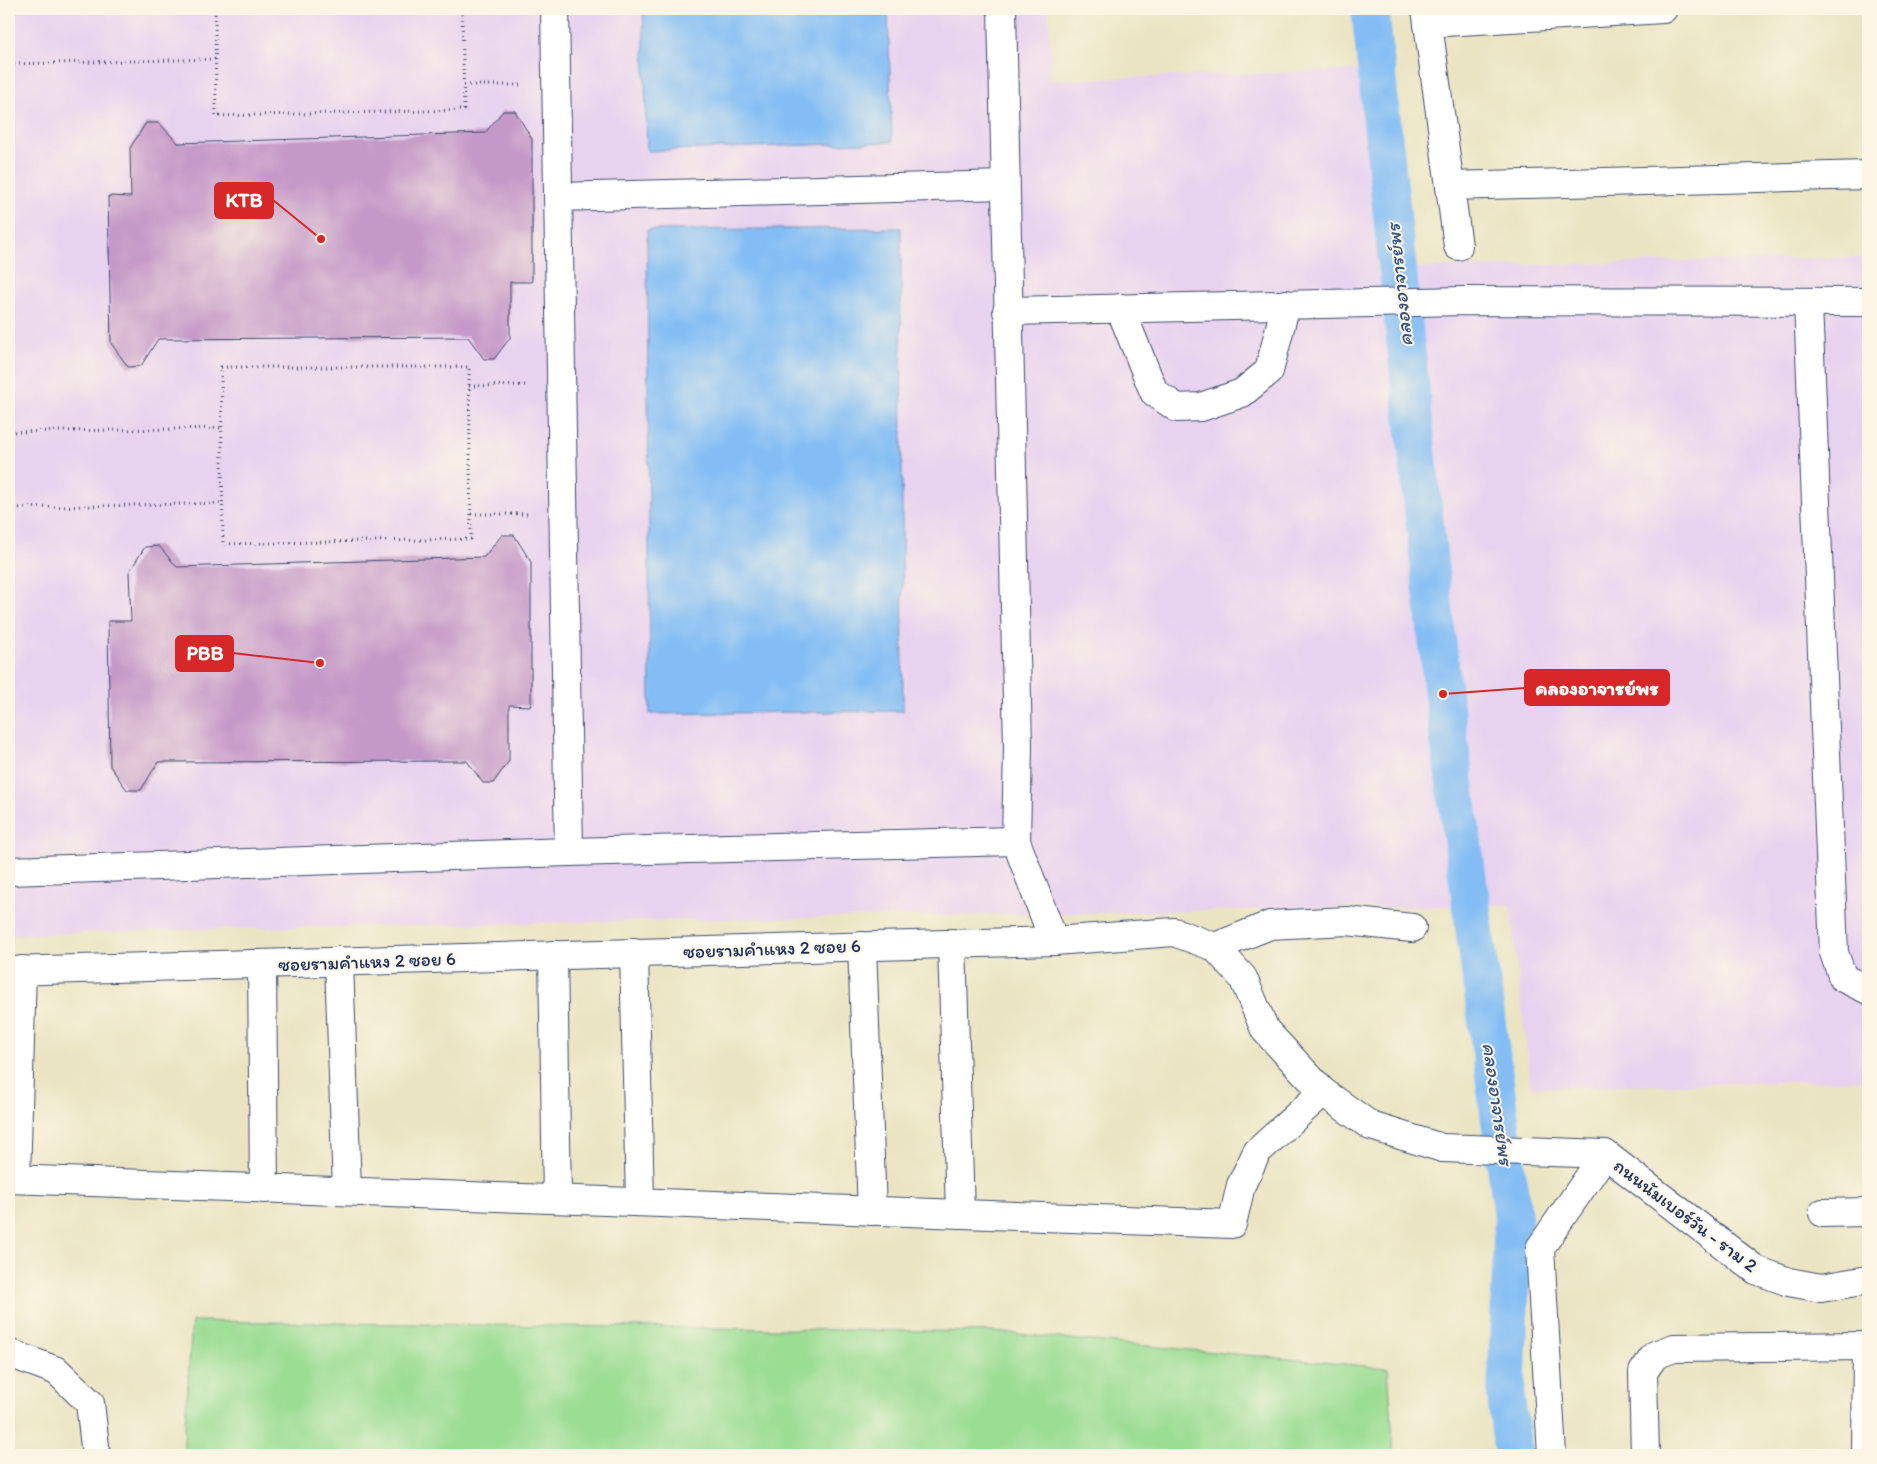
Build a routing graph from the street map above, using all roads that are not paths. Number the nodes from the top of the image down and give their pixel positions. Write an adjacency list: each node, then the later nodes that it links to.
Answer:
1 (555, 9): 8 (street)
2 (1002, 9): 6 (street)
3 (1663, 9): 4 (street)
4 (1427, 16): 7 (street)
5 (1868, 175): 7 (street)
6 (1005, 185): 8 (street); 14 (street)
7 (1450, 186): 9 (street)
8 (558, 197): 16 (street)
9 (1458, 246)
10 (1868, 302): 11 (street)
11 (1808, 303): 12 (street); 28 (street)
12 (1286, 304): 13 (street); 13 (street)
13 (1120, 308): 14 (street)
14 (1007, 311): 15 (street)
15 (1016, 841): 16 (street); 19 (street)
16 (569, 852): 17 (street)
17 (9, 871)
18 (1412, 928): 22 (street)
19 (1054, 941): 20 (street, ซอยรามคำแหง 2 ซอย 6); 22 (street, ซอยรามคำแหง 2 ซอย 6)
20 (952, 943): 21 (street, ซอยรามคำแหง 2 ซอย 6); 40 (street)
21 (862, 946): 23 (street, ซอยรามคำแหง 2 ซอย 6); 37 (street)
22 (1215, 947): 29 (street, ซอยรามคำแหง 2 ซอย 6)
23 (634, 952): 24 (street, ซอยรามคำแหง 2 ซอย 6); 36 (street)
24 (553, 955): 25 (street, ซอยรามคำแหง 2 ซอย 6); 35 (street)
25 (339, 961): 26 (street, ซอยรามคำแหง 2 ซอย 6); 34 (street)
26 (262, 964): 27 (street, ซอยรามคำแหง 2 ซอย 6); 33 (street)
27 (16, 971): 32 (street)
28 (1868, 990)
29 (1323, 1092): 30 (street, ซอยรามคำแหง 2 ซอย 6); 40 (street)
30 (1442, 1148): 31 (street, ถนนนัมเบอร์วัน - ราม 2)
31 (1605, 1154): 41 (street, ถนนนัมเบอร์วัน - ราม 2); 45 (street)
32 (12, 1179): 33 (street)
33 (264, 1189): 34 (street)
34 (347, 1192): 35 (street)
35 (557, 1199): 36 (street)
36 (640, 1202): 37 (street)
37 (872, 1211): 40 (street)
38 (1868, 1212): 39 (street)
39 (1823, 1213)
40 (960, 1214)
41 (1868, 1280)
42 (1868, 1346): 46 (street); 47 (street)
43 (9, 1353): 44 (street)
44 (96, 1455)
45 (1552, 1455)
46 (1645, 1455)
47 (1866, 1455)

